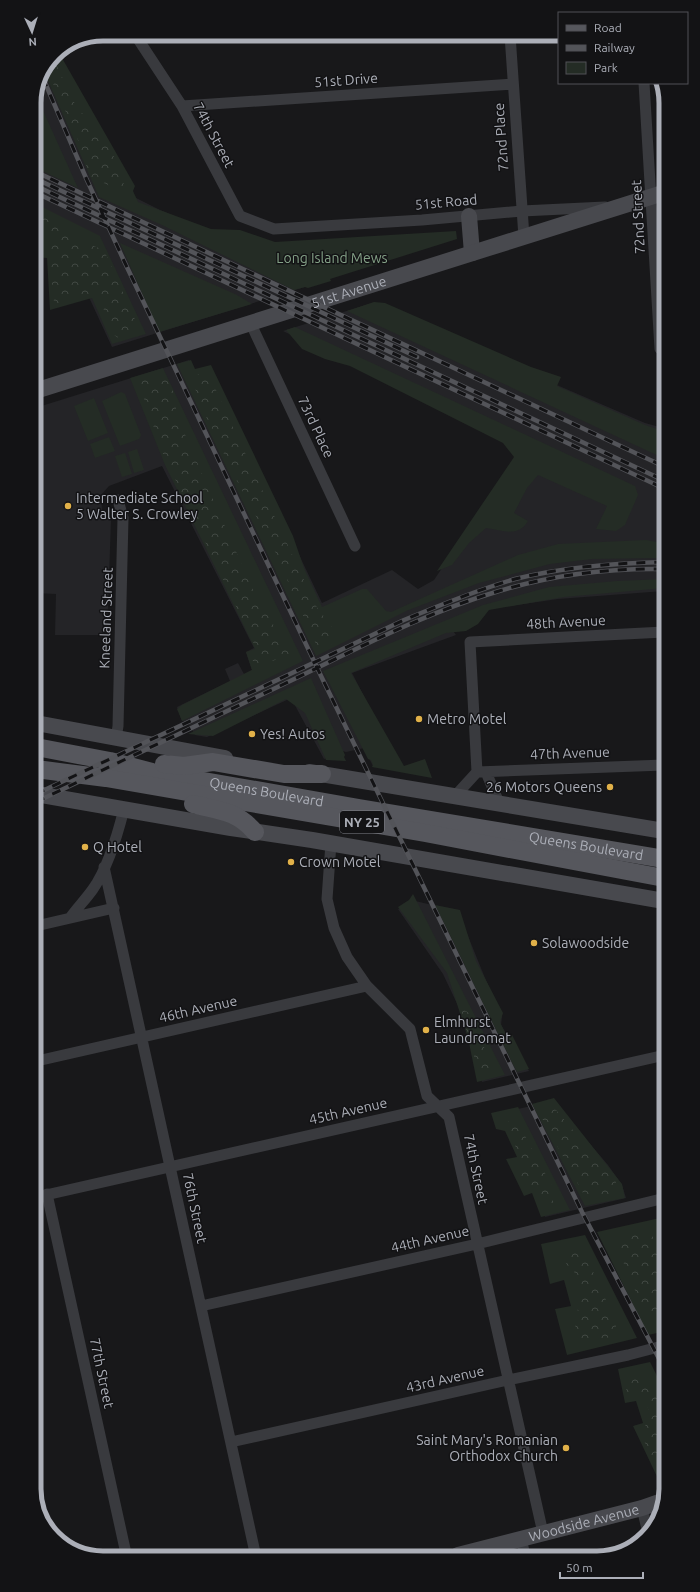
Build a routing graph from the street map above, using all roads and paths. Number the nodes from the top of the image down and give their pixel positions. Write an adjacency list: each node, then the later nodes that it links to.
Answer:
1 (139, 41): 5 (street, 74th Street)
2 (510, 41): 3 (street, 72nd Place)
3 (513, 84): 5 (street, 51st Drive); 8 (street, 72nd Place)
4 (644, 84): 6 (street, 72nd Street)
5 (182, 106): 10 (street, 74th Street)
6 (657, 195): 7 (street, 51st Avenue); 13 (street, 72nd Street)
7 (620, 206): 8 (street, 51st Road); 11 (street, 51st Avenue)
8 (522, 210): 9 (street, 51st Road); 11 (street, 72nd Place)
9 (468, 216): 10 (street, 51st Road); 12 (street)
10 (274, 229)
11 (524, 237): 12 (street, 51st Avenue)
12 (472, 253): 14 (street, 51st Avenue)
13 (659, 298)
14 (250, 322): 15 (street, 51st Avenue); 17 (street, 73rd Place)
15 (41, 389)
16 (118, 500): 20 (street, Kneeland Street)
17 (355, 546)
18 (659, 632): 25 (street, 48th Avenue)
19 (41, 724): 20 (street, Queens Boulevard)
20 (116, 739): 27 (street, Queens Boulevard)
21 (41, 748): 22 (main road, Queens Boulevard / NY 25)
22 (110, 761): 27 (main road); 35 (main road, Queens Boulevard / NY 25)
23 (659, 764): 25 (street, 47th Avenue)
24 (41, 770): 26 (main road, Queens Boulevard / NY 25)
25 (481, 772): 29 (street); 30 (street)
26 (58, 773): 33 (main road); 37 (main road, Queens Boulevard / NY 25)
27 (322, 774): 29 (street, Queens Boulevard)
28 (41, 795): 31 (street)
29 (456, 795): 30 (street, Queens Boulevard)
30 (499, 803): 32 (street, Queens Boulevard)
31 (124, 809): 33 (street); 36 (street)
32 (659, 830)
33 (255, 832): 34 (street)
34 (331, 843): 38 (street); 42 (street, 74th Street)
35 (659, 858)
36 (104, 867): 39 (street, 76th Street); 40 (street)
37 (659, 877)
38 (659, 900)
39 (114, 908): 40 (street); 43 (street, 76th Street)
40 (70, 918): 41 (street)
41 (41, 925)
42 (367, 986): 43 (street, 46th Avenue); 46 (street, 74th Street)
43 (142, 1037): 45 (street, 46th Avenue); 47 (street, 76th Street)
44 (659, 1056): 46 (street, 45th Avenue)
45 (41, 1060)
46 (438, 1107): 47 (street, 45th Avenue); 50 (street, 74th Street)
47 (171, 1166): 48 (street, 45th Avenue); 51 (street, 76th Street)
48 (42, 1196): 60 (street, 77th Street)
49 (659, 1199): 50 (street, 44th Avenue)
50 (477, 1244): 51 (street, 44th Avenue); 53 (street, 74th Street)
51 (201, 1306): 54 (street, 76th Street)
52 (659, 1347): 53 (street, 43rd Avenue)
53 (508, 1380): 54 (street, 43rd Avenue); 58 (street, 74th Street)
54 (231, 1442): 61 (street, 76th Street)
55 (657, 1502): 56 (street, Woodside Avenue)
56 (642, 1508): 57 (street); 58 (street, Woodside Avenue)
57 (646, 1527)
58 (543, 1533): 59 (street, Woodside Avenue)
59 (521, 1539): 62 (street, Woodside Avenue); 63 (street)
60 (125, 1551)
61 (255, 1551)
62 (474, 1551)
63 (524, 1551)

